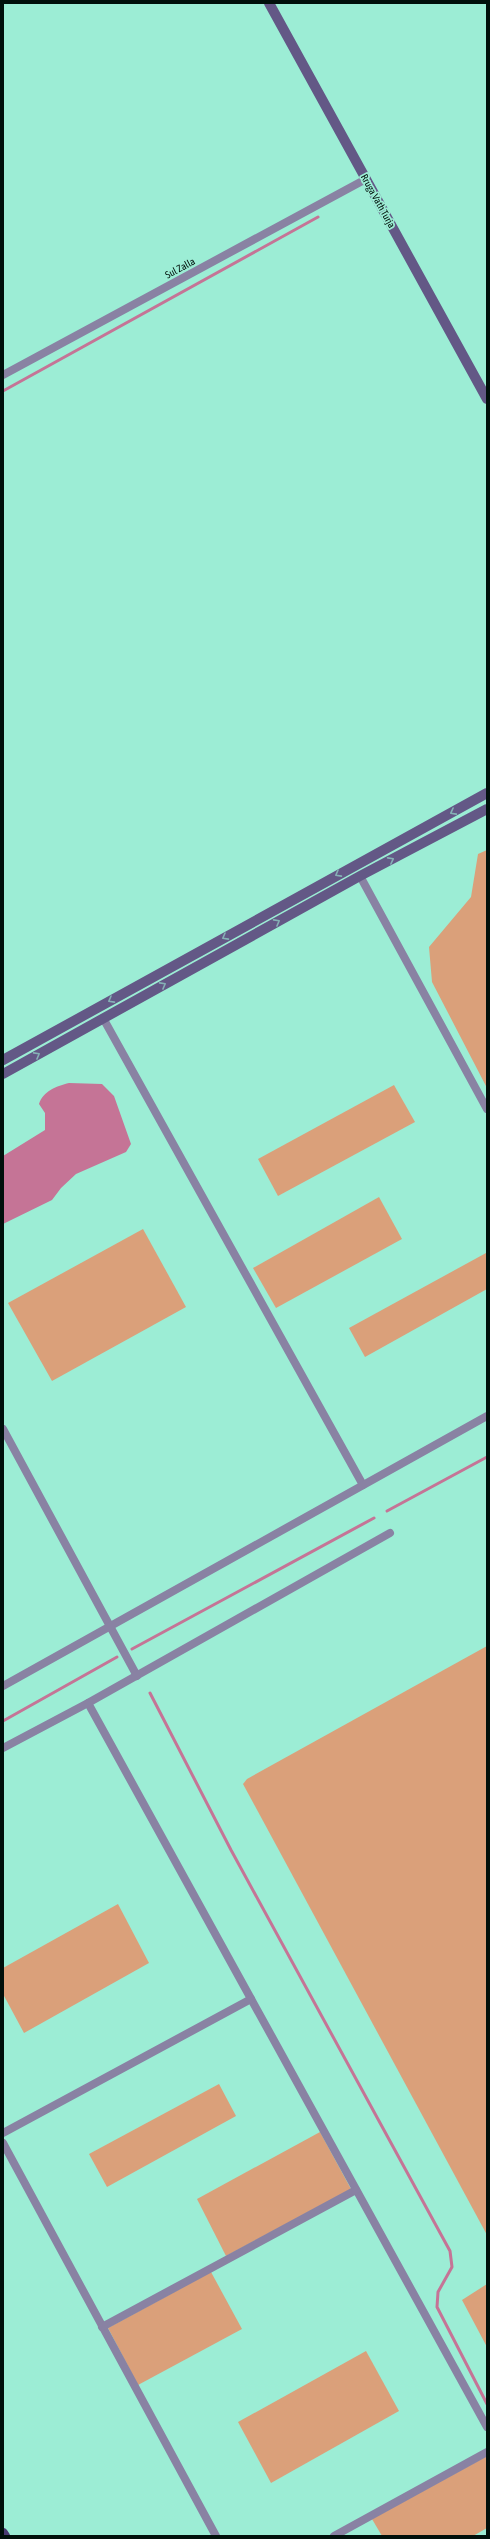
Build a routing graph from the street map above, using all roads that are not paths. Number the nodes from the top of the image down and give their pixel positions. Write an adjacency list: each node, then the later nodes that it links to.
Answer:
1 (269, 3): 2 (street, Rruga Vath Turja)
2 (366, 179): 3 (street, Sul Zalla); 4 (street, Rruga Vath Turja)
3 (3, 375)
4 (487, 400)
5 (487, 793): 9 (street, one-way to 9)
6 (487, 810): 7 (street, one-way to 6)
7 (360, 876): 8 (street, one-way to 7); 11 (street)
8 (103, 1018): 10 (street, one-way to 8); 14 (street)
9 (3, 1060)
10 (3, 1074)
11 (487, 1109)
12 (487, 1416): 14 (street)
13 (3, 1429): 16 (street)
14 (363, 1485): 16 (street)
15 (390, 1533): 17 (street)
16 (111, 1627): 17 (street); 18 (street)
17 (137, 1676): 19 (street)
18 (3, 1686)
19 (88, 1703): 20 (street); 21 (street)
20 (3, 1748)
21 (251, 1999): 22 (street); 24 (street)
22 (3, 2133)
23 (3, 2143): 25 (street)
24 (356, 2190): 25 (street); 26 (street)
25 (102, 2327): 30 (street)
26 (487, 2427)
27 (487, 2452): 31 (street)
28 (3, 2533): 29 (main road)
29 (5, 2536)
30 (216, 2536)
31 (334, 2536)

